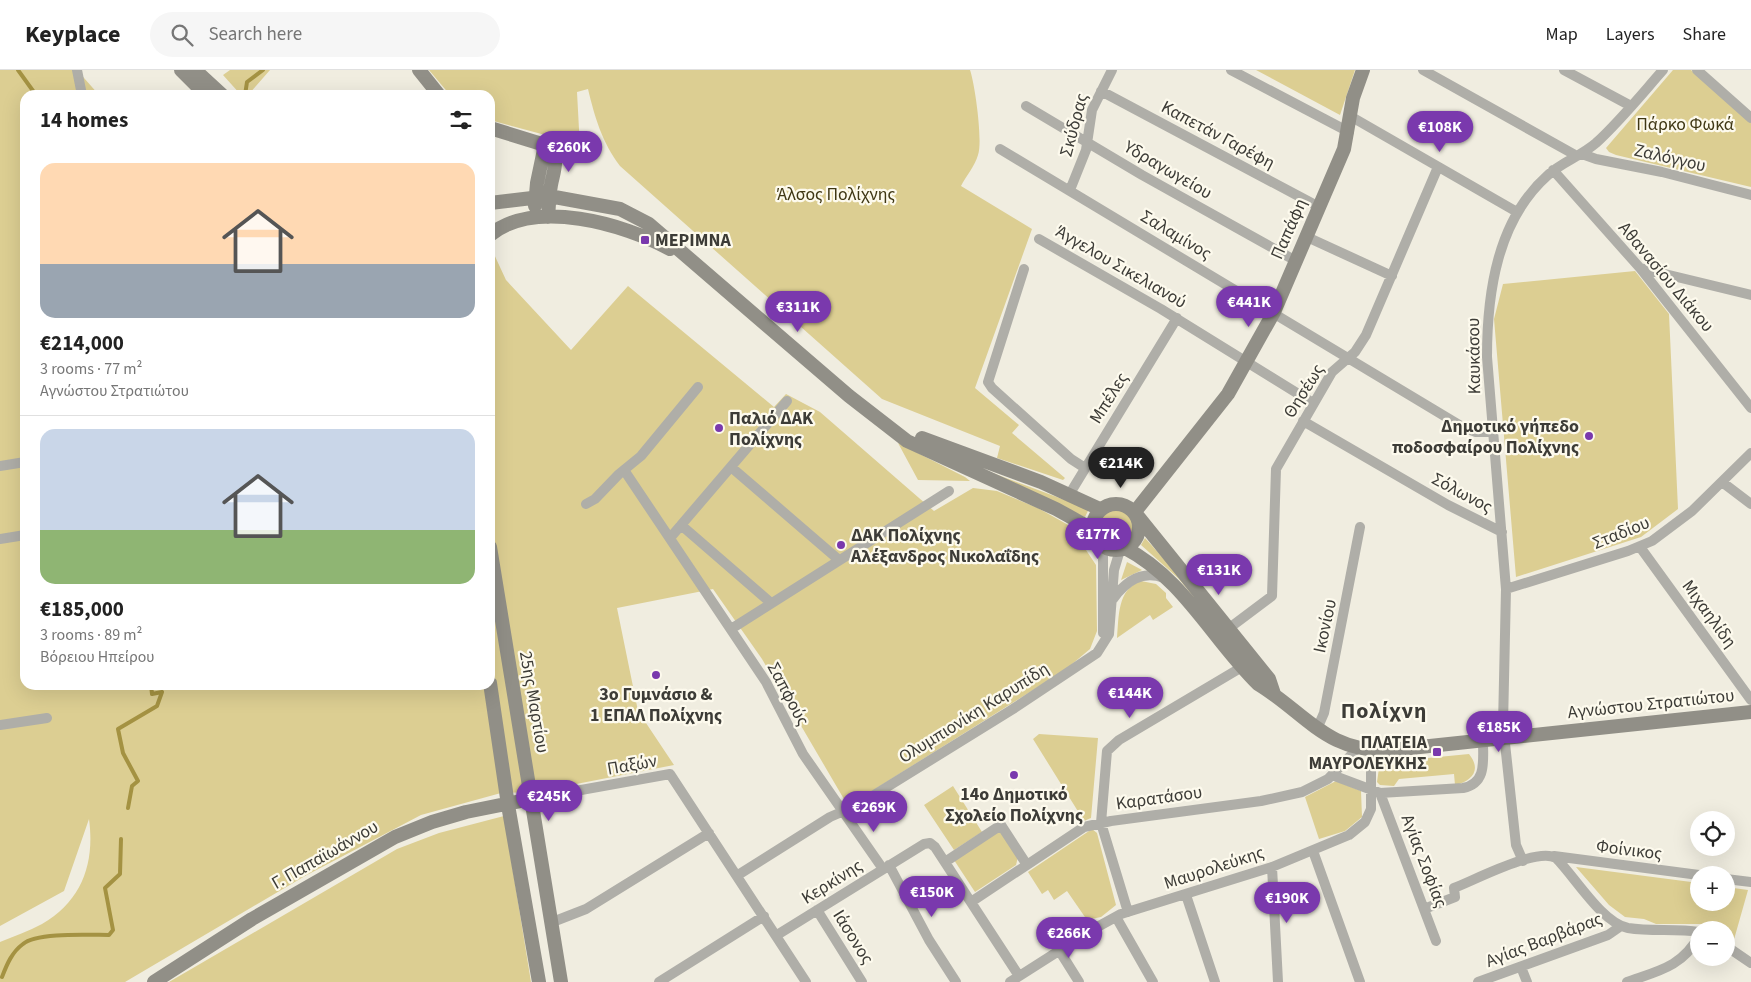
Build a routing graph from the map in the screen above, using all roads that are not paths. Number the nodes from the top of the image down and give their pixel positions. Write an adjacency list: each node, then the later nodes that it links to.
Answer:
1 (77, 70): 13 (street)
2 (181, 70): 14 (street)
3 (195, 70): 15 (street)
4 (419, 70): 16 (street)
5 (1112, 70): 17 (street, Σκύδρας)
6 (1232, 70): 23 (street)
7 (1363, 70): 20 (street, Παπάφη)
8 (1423, 70): 26 (street, Ζαλόγγου)
9 (1564, 70): 12 (street)
10 (1663, 70): 19 (street, Καυκάσου)
11 (1697, 70): 21 (street)
12 (1578, 73): 19 (street)
13 (81, 90)
14 (201, 90)
15 (217, 90)
16 (435, 90)
17 (1100, 91): 24 (street, Σκύδρας); 33 (street, Καπετάν Γαρέφη)
18 (1026, 106): 24 (street, Υδραγωγείου)
19 (1631, 106): 26 (street, Καυκάσου)
20 (1350, 116): 23 (street, Παπάφη); 27 (street)
21 (1751, 118)
22 (495, 130): 31 (street)
23 (1348, 132): 33 (street, Παπάφη)
24 (1088, 142): 29 (street, Σκύδρας); 39 (street, Υδραγωγείου)
25 (1000, 149): 29 (street, Σαλαμίνος)
26 (1579, 155): 28 (street, Καυκάσου); 30 (street, Ζαλόγγου)
27 (1438, 167): 34 (street); 43 (street, Θησέως)
28 (1553, 170): 34 (street, Καυκάσου); 41 (street, Αθανασίου Διάκου)
29 (1070, 190): 45 (street, Σαλαμίνος)
30 (1751, 195)
31 (543, 196): 32 (street); 35 (street); 40 (street)
32 (495, 202)
33 (1320, 208): 37 (street, Παπάφη)
34 (1517, 212): 55 (street, Καυκάσου)
35 (542, 217): 36 (street); 40 (street)
36 (495, 232)
37 (1306, 237): 39 (street, Παπάφη); 43 (street)
38 (1039, 239): 46 (street, Άγγελου Σικελιανού)
39 (1296, 261): 45 (street, Παπάφη)
40 (695, 262): 54 (street)
41 (1640, 268): 44 (street); 52 (street, Αθανασίου Διάκου)
42 (1024, 270): 60 (street)
43 (1392, 276): 47 (street, Θησέως)
44 (1751, 295)
45 (1274, 312): 47 (street, Σαλαμίνος); 48 (street, Παπάφη)
46 (1177, 318): 48 (street, Άγγελου Σικελιανού); 60 (street, Μπέλες)
47 (1348, 358): 51 (street, Θησέως); 55 (street, Σαλαμίνος)
48 (1247, 362): 51 (street, Άγγελου Σικελιανού); 68 (street, Παπάφη)
49 (698, 387): 61 (street)
50 (788, 401): 59 (street)
51 (1314, 403): 53 (street, Θησέως)
52 (1751, 408)
53 (1303, 421): 72 (street, Σόλωνος); 86 (street, Θησέως)
54 (886, 424): 64 (street); 71 (street)
55 (1493, 432): 72 (street, Καυκάσου)
56 (1751, 453): 62 (street, Σταδίου)
57 (20, 463): 58 (street)
58 (0, 466)
59 (731, 467): 69 (street); 79 (street)
60 (1085, 468): 64 (street, Μπέλες)
61 (624, 470): 65 (street); 74 (street, Σαπφούς)
62 (1722, 482): 66 (street); 77 (street, Σταδίου)
63 (949, 490): 79 (street)
64 (1068, 495): 67 (street)
65 (586, 504)
66 (1751, 504)
67 (1100, 509): 68 (street); 71 (street)
68 (1135, 514): 78 (street); 86 (street)
69 (681, 525): 74 (street); 84 (street)
70 (1360, 527): 95 (street, Ικονίου)
71 (1092, 528): 76 (street)
72 (1502, 532): 82 (street, Καυκάσου)
73 (20, 536): 75 (street)
74 (670, 538): 85 (street, Σαπφούς)
75 (0, 539)
76 (1101, 545): 78 (street); 87 (street)
77 (1640, 547): 82 (street, Σταδίου); 91 (street, Μιχαηλίδη)
78 (1123, 549): 81 (street); 83 (street, Ολυμπιονίκη Καρυπίδη)
79 (839, 560): 84 (street)
80 (495, 578): 101 (street, 25ης Μαρτίου)
81 (1170, 581): 83 (street); 88 (street)
82 (1506, 589): 96 (street, Καυκάσου)
83 (1113, 599): 87 (street, Ολυμπιονίκη Καρυπίδη)
84 (771, 603): 85 (street)
85 (731, 629): 103 (street, Σαπφούς)
86 (1228, 629): 90 (street)
87 (1097, 653): 103 (street, Ολυμπιονίκη Καρυπίδη)
88 (1242, 667): 90 (street); 104 (street)
89 (491, 690): 102 (street)
90 (1274, 694): 95 (street)
91 (1751, 700)
92 (1751, 712): 96 (street, Αγνώστου Στρατιώτου)
93 (47, 718): 94 (street)
94 (0, 725)
95 (1317, 729): 98 (street)
96 (1504, 738): 97 (street, Αγνώστου Στρατιώτου); 108 (street, Καυκάσου)
97 (1483, 741): 98 (street, Αγνώστου Στρατιώτου); 100 (street)
98 (1364, 750): 99 (street, Καρατάσου); 100 (street, Μαυρολεύκης)
99 (1332, 775): 100 (street); 104 (street, Καρατάσου)
100 (1376, 792): 106 (street, Μαυρολεύκης); 119 (street, Αγίας Σοφίας)
101 (531, 799): 102 (street, Γ. Παπαϊωάννου); 105 (street, Παξών); 124 (street, 25ης Μαρτίου)
102 (508, 805): 135 (street, Γ. Παπαϊωάννου); 136 (street)
103 (844, 812): 112 (street, Σαπφούς); 114 (street, Ολυμπιονίκη Καρυπίδη)
104 (1101, 823): 110 (street, Καρατάσου); 121 (street)
105 (709, 833): 114 (street); 124 (street)
106 (1313, 851): 111 (street, Μαυρολεύκης); 147 (street)
107 (1554, 856): 108 (street, Φοίνικος); 113 (street, Φοίνικος); 125 (street)
108 (1523, 861): 119 (street, Φοίνικος)
109 (945, 862): 110 (street); 112 (street, Κερκίνης); 118 (street)
110 (1027, 865): 118 (street, Καρατάσου)
111 (1272, 866): 117 (street, Μαυρολεύκης); 146 (street)
112 (886, 867): 120 (street, Κερκίνης); 141 (street, Σαπφούς)
113 (1690, 874)
114 (738, 876): 122 (street)
115 (1735, 880): 116 (street)
116 (1751, 882)
117 (1186, 895): 121 (street, Μαυρολεύκης); 145 (street)
118 (971, 902): 134 (street)
119 (1424, 909): 128 (street, Αγίας Σοφίας)
120 (817, 910): 127 (street, Κερκίνης); 140 (street, Ιάσoνος)
121 (1128, 912): 123 (street, Μαυρολεύκης)
122 (764, 916): 127 (street); 138 (street)
123 (1116, 917): 129 (street, Μαυρολεύκης); 144 (street)
124 (550, 923): 137 (street, 25ης Μαρτίου)
125 (1621, 926): 126 (street); 133 (street, Αγίας Βαρβάρας)
126 (1690, 932)
127 (777, 935): 139 (street)
128 (1436, 941)
129 (1059, 950): 134 (street, Μαυρολεύκης); 143 (street)
130 (1690, 951): 150 (street)
131 (1735, 952): 132 (street)
132 (1751, 963)
133 (1521, 966): 148 (street, Αγίας Βαρβάρας); 149 (street)
134 (1019, 976): 142 (street, Μαυρολεύκης)
135 (154, 982)
136 (539, 982)
137 (561, 982)
138 (658, 982)
139 (806, 982)
140 (862, 982)
141 (956, 982)
142 (1010, 982)
143 (1079, 982)
144 (1153, 982)
145 (1215, 982)
146 (1278, 982)
147 (1360, 982)
148 (1478, 982)
149 (1527, 982)
150 (1627, 982)

